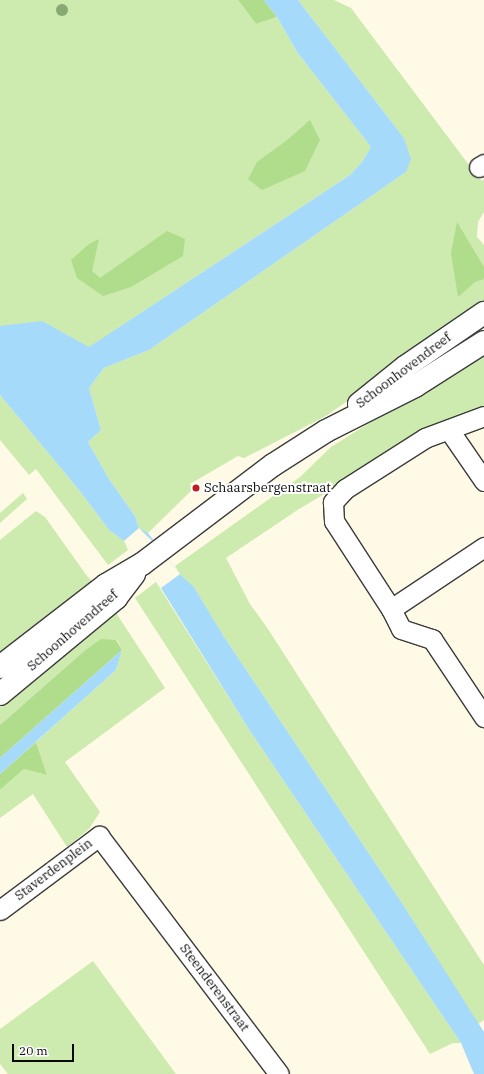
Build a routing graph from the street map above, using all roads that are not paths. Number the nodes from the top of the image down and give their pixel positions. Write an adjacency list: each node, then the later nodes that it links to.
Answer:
1 (484, 313): 5 (street, Schoonhovendreef)
2 (484, 342): 5 (street, Schoonhovendreef)
3 (484, 416): 4 (street)
4 (449, 430): 6 (street); 9 (street)
5 (326, 431): 8 (street, Schoonhovendreef)
6 (484, 482)
7 (484, 547): 9 (street)
8 (142, 564): 10 (street, Schoonhovendreef); 11 (street, Schoonhovendreef)
9 (391, 609): 12 (street)
10 (0, 667)
11 (0, 694)
12 (484, 717)
13 (149, 902): 14 (street, Staverdenplein); 15 (street, Steenderenstraat)
14 (0, 910)
15 (279, 1074)

